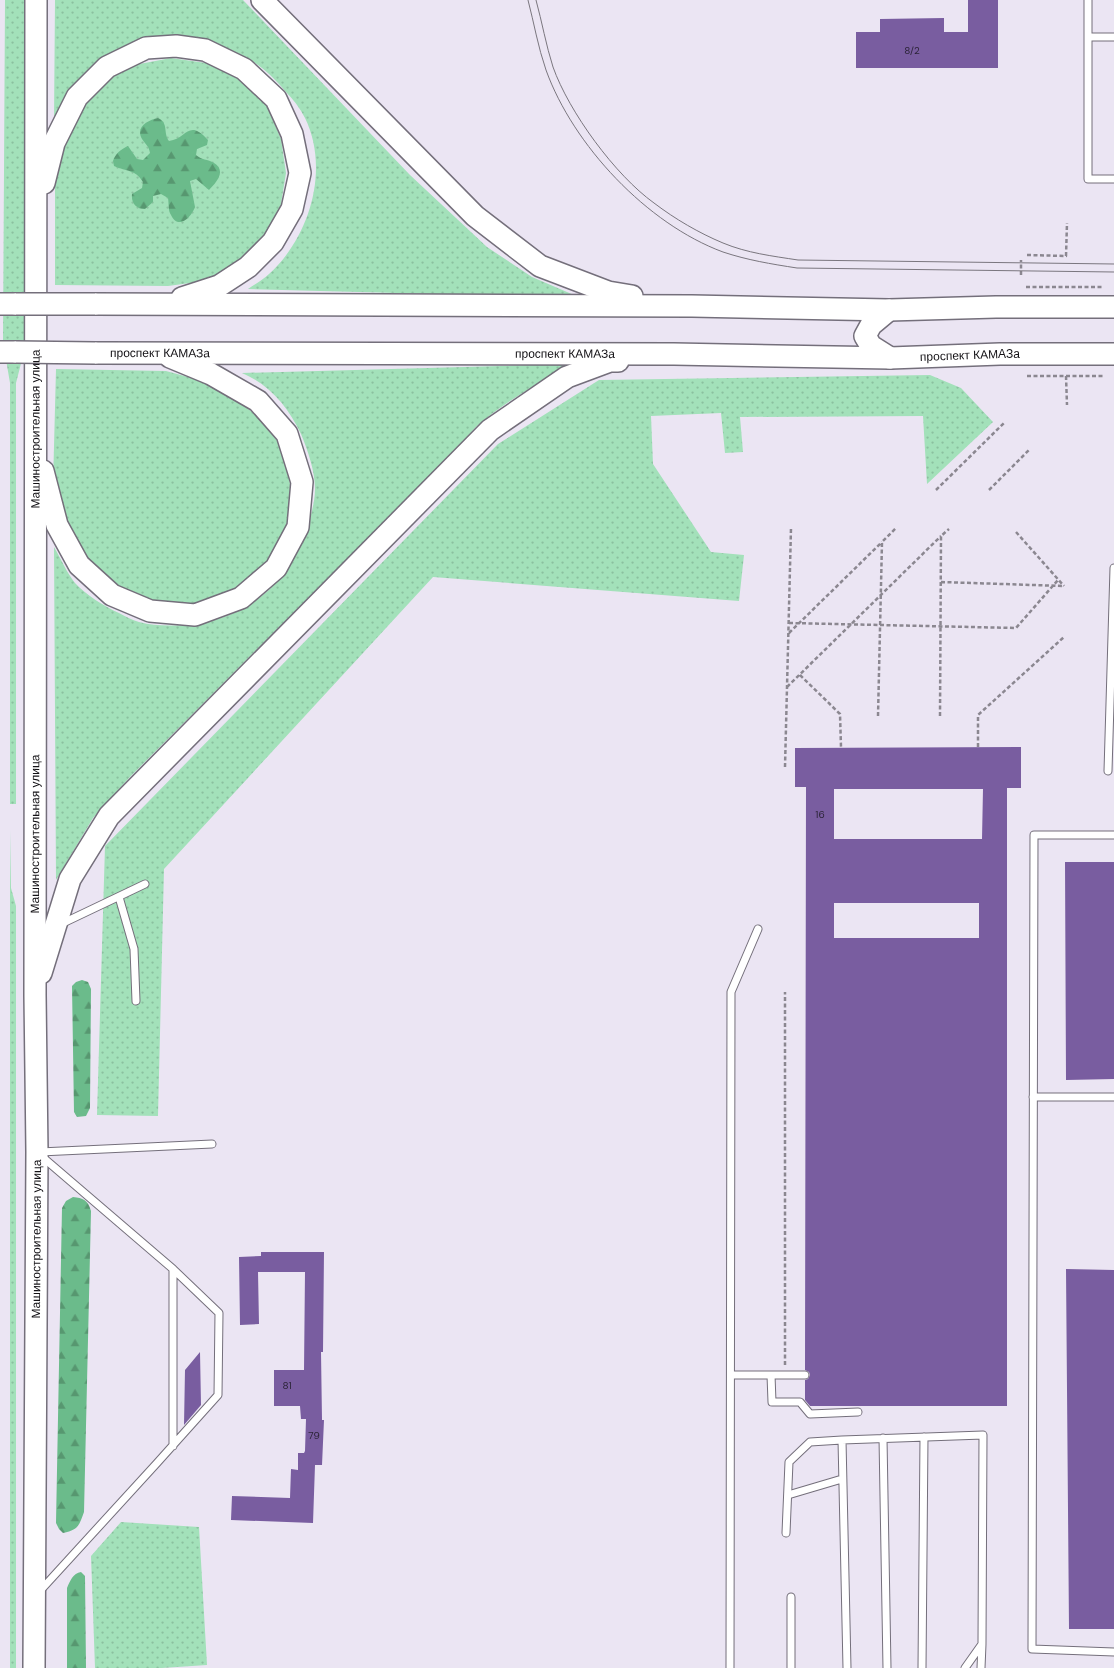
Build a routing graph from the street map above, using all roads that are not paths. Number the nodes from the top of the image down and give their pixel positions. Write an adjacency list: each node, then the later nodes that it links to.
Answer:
1 (36, 0): 7 (main road, Машиностроительная улица)
2 (262, 0): 10 (main road)
3 (1088, 0): 4 (lane)
4 (1088, 37): 5 (lane); 6 (lane)
5 (1114, 37)
6 (1114, 179)
7 (35, 217): 9 (main road); 18 (main road, Машиностроительная улица)
8 (8, 304): 9 (main road, bridge)
9 (164, 304): 10 (main road)
10 (692, 306): 12 (main road)
11 (1114, 307): 12 (main road)
12 (889, 310): 17 (main road)
13 (8, 352): 14 (main road, проспект КАМАЗа, bridge)
14 (161, 353): 15 (main road, проспект КАМАЗа); 18 (main road)
15 (674, 354): 17 (main road, проспект КАМАЗа); 24 (main road)
16 (1114, 354): 17 (main road, проспект КАМАЗа)
17 (890, 358)
18 (35, 441): 26 (main road, Машиностроительная улица)
19 (1114, 568): 20 (lane)
20 (1108, 771)
21 (1114, 835): 28 (lane)
22 (145, 884): 23 (lane)
23 (119, 896): 24 (lane); 27 (lane)
24 (56, 926): 26 (main road)
25 (758, 929): 33 (lane)
26 (35, 995): 31 (main road, Машиностроительная улица)
27 (136, 1001)
28 (1033, 1097): 29 (lane); 47 (lane)
29 (1114, 1097)
30 (212, 1144): 31 (lane)
31 (38, 1152): 32 (lane); 45 (main road, Машиностроительная улица)
32 (173, 1269): 40 (lane); 40 (lane)
33 (731, 1375): 34 (lane); 49 (lane)
34 (771, 1375): 35 (lane); 36 (lane)
35 (805, 1375)
36 (858, 1412)
37 (924, 1437): 38 (lane); 46 (lane); 53 (lane)
38 (883, 1438): 39 (lane); 52 (lane)
39 (842, 1440): 41 (lane); 42 (lane)
40 (173, 1446): 45 (lane)
41 (842, 1479): 42 (lane); 51 (lane)
42 (788, 1495): 43 (lane)
43 (786, 1533)
44 (791, 1596): 50 (lane)
45 (34, 1598): 48 (main road, Машиностроительная улица)
46 (982, 1644): 54 (lane); 55 (lane)
47 (1114, 1652)
48 (34, 1668)
49 (730, 1668)
50 (791, 1668)
51 (847, 1668)
52 (887, 1668)
53 (922, 1668)
54 (965, 1668)
55 (981, 1668)

